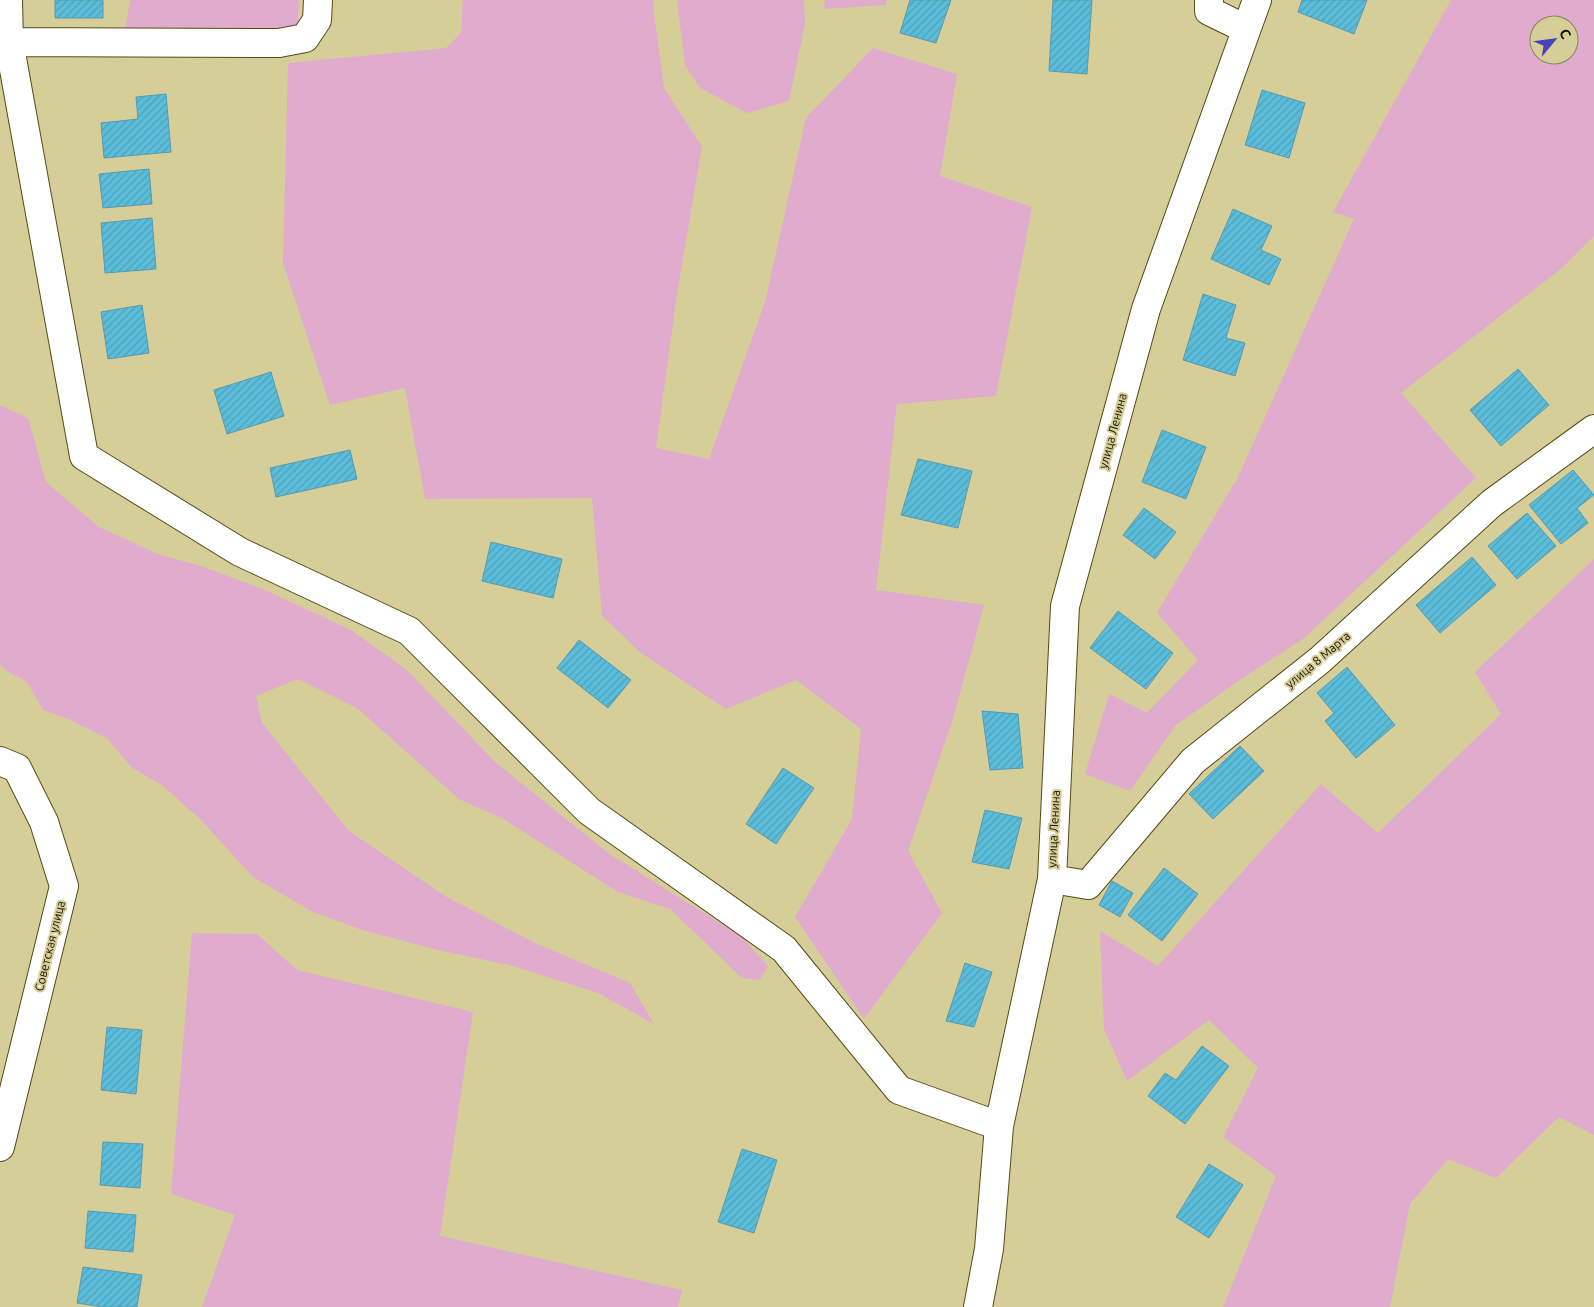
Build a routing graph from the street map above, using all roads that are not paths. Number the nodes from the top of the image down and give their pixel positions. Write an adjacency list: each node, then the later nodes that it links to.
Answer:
1 (8, 0): 6 (street)
2 (318, 0): 6 (street)
3 (1209, 0): 5 (street)
4 (1257, 0): 5 (street, улица Ленина)
5 (1246, 29): 9 (street, улица Ленина)
6 (9, 42): 10 (street)
7 (1594, 429): 9 (street, улица 8 Марта)
8 (0, 761): 11 (street, Советская улица)
9 (1052, 879): 10 (street, улица Ленина)
10 (999, 1126): 12 (street, улица Ленина)
11 (0, 1147)
12 (978, 1307)

